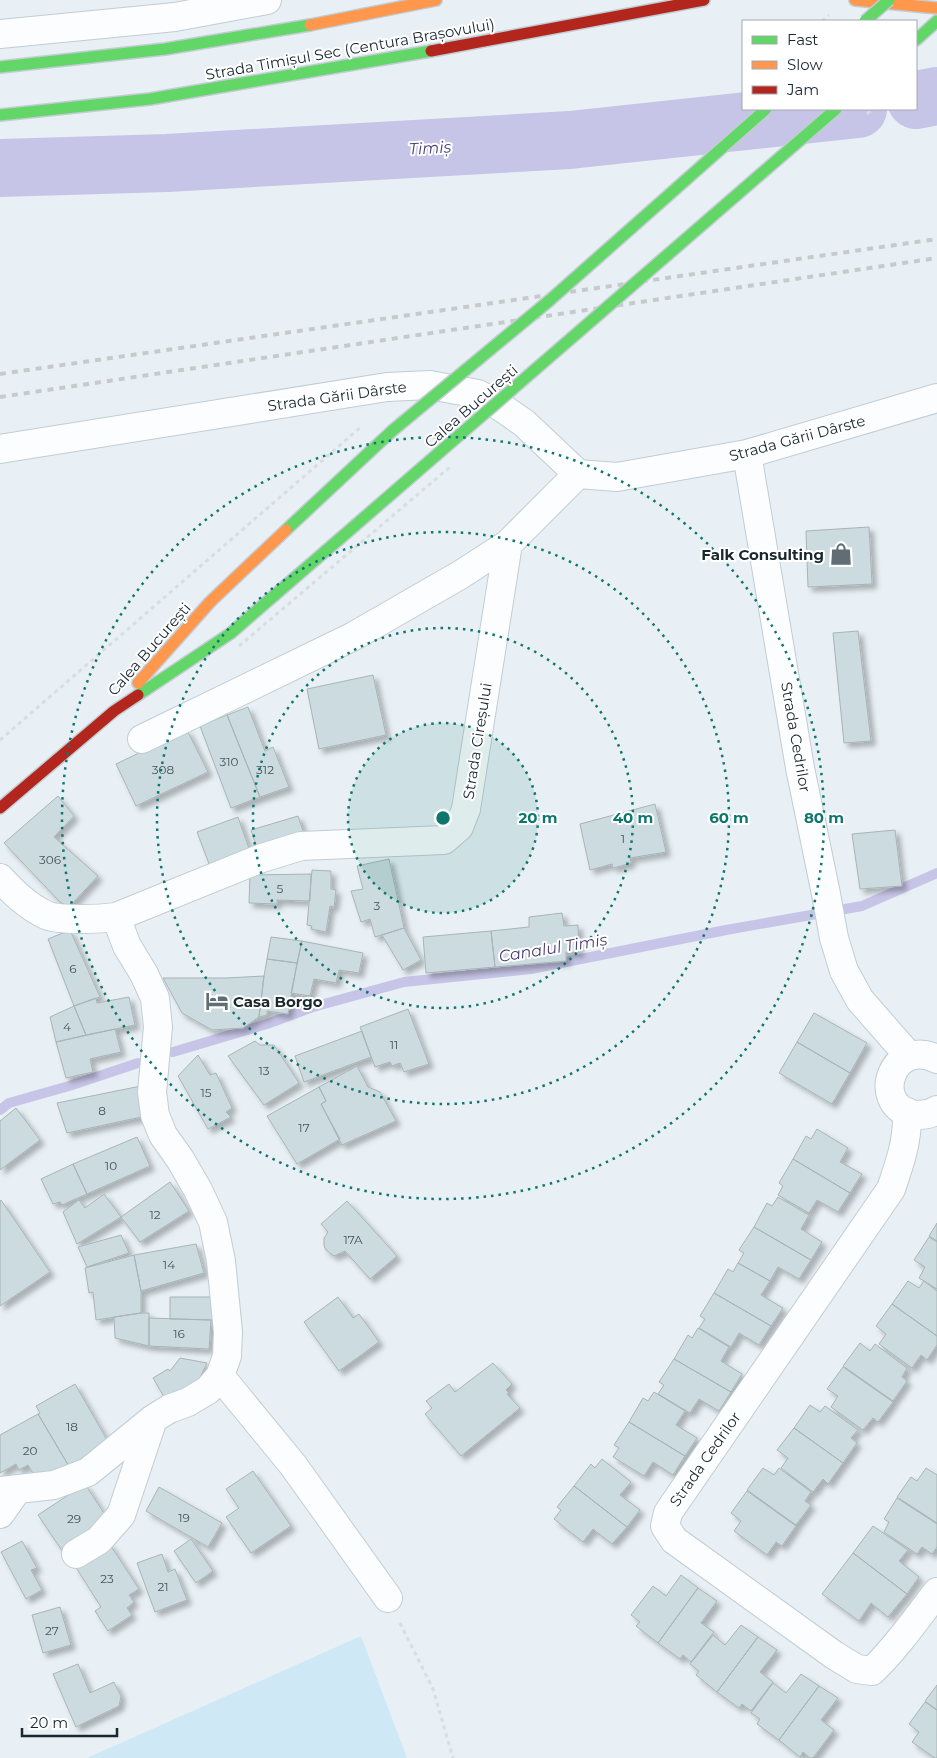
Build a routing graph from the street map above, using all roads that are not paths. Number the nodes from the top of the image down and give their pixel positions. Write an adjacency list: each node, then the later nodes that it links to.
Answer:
1 (267, 0): 10 (street)
2 (436, 0): 12 (main road, Strada Timișul Sec (Centura Brașovului))
3 (704, 0): 15 (main road, Strada Timișul Sec (Centura Brașovului))
4 (855, 0): 6 (main road)
5 (889, 0): 8 (main road, bridge)
6 (909, 3): 7 (main road)
7 (937, 8)
8 (866, 20)
9 (937, 21): 11 (main road)
10 (0, 34)
11 (917, 39)
12 (0, 67)
13 (765, 110): 21 (main road, Calea București, bridge)
14 (835, 110): 21 (main road, Calea București, bridge)
15 (0, 115)
16 (937, 398): 18 (street, Strada Gării Dârste)
17 (0, 449): 19 (street, Strada Gării Dârste)
18 (747, 454): 19 (street, Strada Gării Dârste); 26 (street, Strada Cedrilor)
19 (578, 474): 20 (street)
20 (508, 544): 22 (street); 25 (street, Strada Cireșului)
21 (114, 711): 23 (main road, Calea București)
22 (142, 738)
23 (0, 808)
24 (0, 878): 25 (street, Strada Cireșului)
25 (116, 917): 30 (street)
26 (909, 1056): 27 (street); 29 (street)
27 (937, 1059)
28 (937, 1110): 29 (street)
29 (907, 1112): 35 (street, Strada Cedrilor)
30 (220, 1376): 31 (street); 36 (street)
31 (153, 1419): 32 (street); 34 (street)
32 (8, 1490): 33 (street)
33 (0, 1514)
34 (76, 1554)
35 (937, 1592)
36 (388, 1598)

